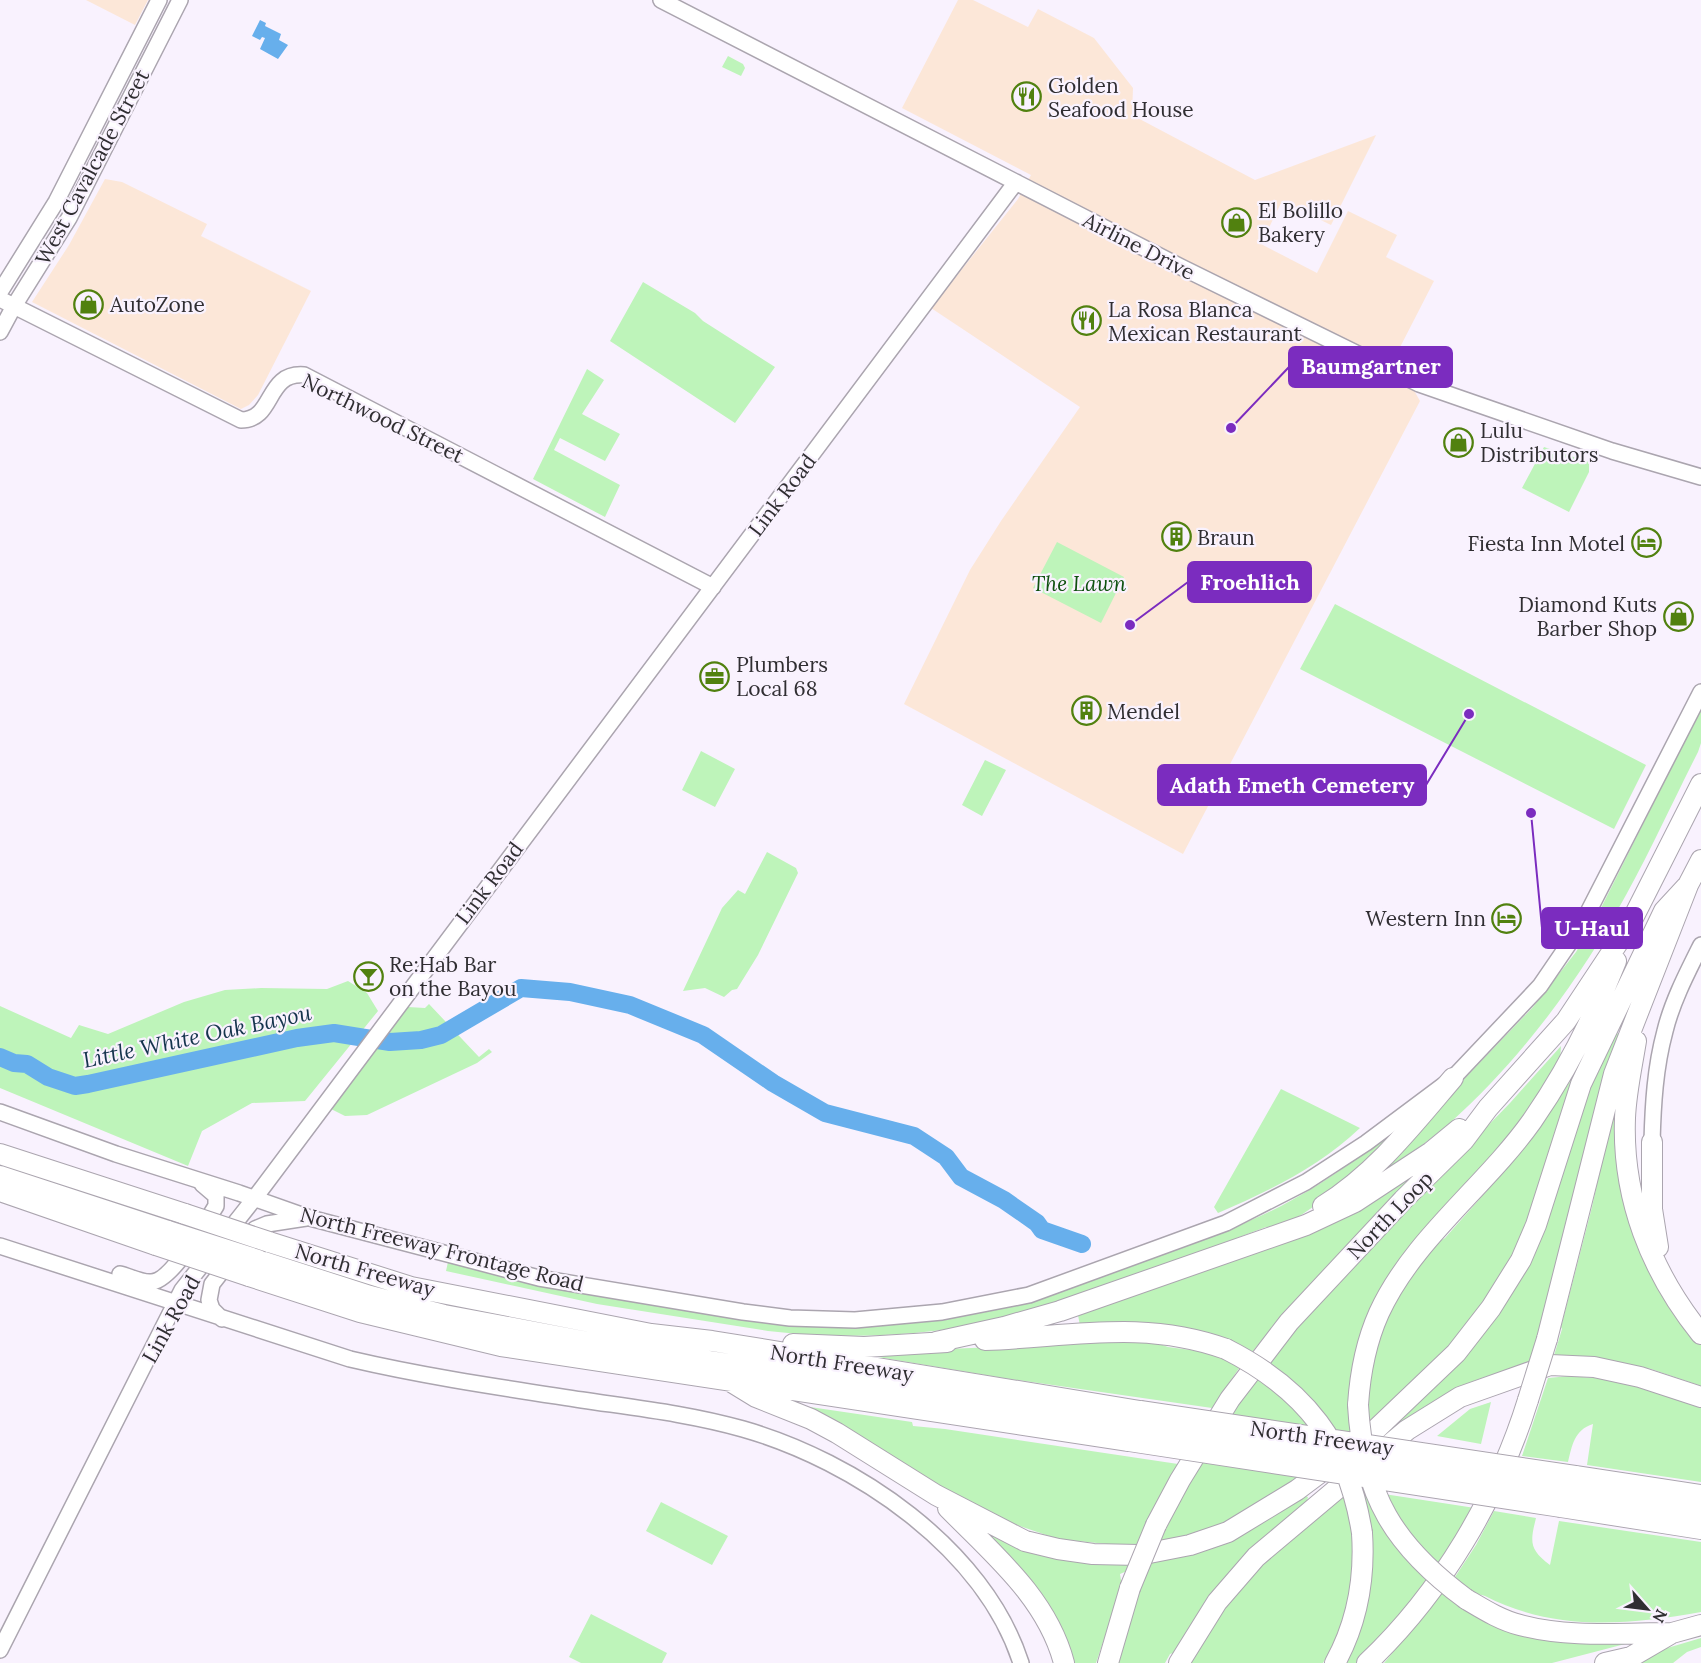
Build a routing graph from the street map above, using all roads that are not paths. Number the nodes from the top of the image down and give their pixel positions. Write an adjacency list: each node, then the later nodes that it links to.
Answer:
1 (159, 0): 5 (main road, West Cavalcade Street)
2 (167, 0): 6 (main road)
3 (180, 0): 6 (main road, West Cavalcade Street)
4 (661, 0): 10 (main road, Airline Drive)
5 (142, 34): 7 (main road); 8 (main road, West Cavalcade Street)
6 (157, 45): 7 (main road, West Cavalcade Street)
7 (129, 101): 9 (main road, West Cavalcade Street)
8 (72, 170): 9 (main road); 11 (main road, West Cavalcade Street)
9 (90, 179): 12 (main road, West Cavalcade Street)
10 (1016, 182): 14 (main road, Airline Drive); 15 (main road, Link Road)
11 (0, 292)
12 (7, 303): 13 (main road, West Cavalcade Street); 15 (main road, Northwood Street)
13 (0, 332)
14 (1701, 477)
15 (713, 587): 33 (main road, Link Road)
16 (1701, 692): 23 (main road, North Freeway Frontage Road)
17 (1701, 784): 20 (highway, North Loop)
18 (1701, 860): 19 (highway)
19 (1688, 885): 22 (highway); 50 (highway)
20 (1629, 926): 24 (highway, North Loop); 55 (highway, bridge)
21 (1701, 945): 27 (main road)
22 (1640, 1013): 40 (highway); 62 (highway, bridge)
23 (1453, 1078): 34 (main road, North Freeway Frontage Road); 36 (highway)
24 (1488, 1108): 36 (highway); 59 (highway, North Loop, bridge)
25 (0, 1112): 30 (main road, North Freeway Frontage Road)
26 (0, 1141): 31 (highway)
27 (1652, 1142): 40 (highway)
28 (0, 1154): 31 (highway, North Freeway)
29 (0, 1176): 35 (highway, North Freeway)
30 (197, 1180): 33 (main road, North Freeway Frontage Road); 39 (main road)
31 (89, 1184): 44 (highway, North Freeway, bridge)
32 (0, 1191): 35 (highway, North Freeway)
33 (254, 1199): 34 (main road, North Freeway Frontage Road); 41 (main road, Link Road)
34 (310, 1218): 42 (main road)
35 (162, 1238): 38 (highway, North Freeway, bridge)
36 (1253, 1244): 45 (highway)
37 (0, 1246): 39 (main road)
38 (253, 1268): 46 (highway, North Freeway); 48 (highway, North Freeway)
39 (87, 1273): 41 (main road)
40 (1664, 1279): 43 (highway)
41 (176, 1304): 42 (main road); 56 (main road, Link Road)
42 (222, 1319): 57 (main road)
43 (1701, 1334)
44 (712, 1341): 45 (highway); 48 (highway, North Freeway)
45 (936, 1342): 61 (highway, bridge)
46 (725, 1378): 48 (highway, North Freeway); 50 (highway)
47 (1701, 1397): 60 (highway)
48 (1134, 1426): 49 (highway, North Freeway, bridge); 49 (highway, North Freeway, bridge)
49 (1568, 1491): 51 (highway, North Freeway); 52 (highway, North Freeway); 53 (highway, North Freeway)
50 (936, 1495): 58 (highway)
51 (1701, 1496)
52 (1701, 1513)
53 (1701, 1529)
54 (1701, 1625): 55 (highway)
55 (1672, 1633): 63 (highway)
56 (0, 1650)
57 (1021, 1663)
58 (1064, 1663)
59 (1108, 1663)
60 (1179, 1663)
61 (1335, 1663)
62 (1367, 1663)
63 (1605, 1663)

